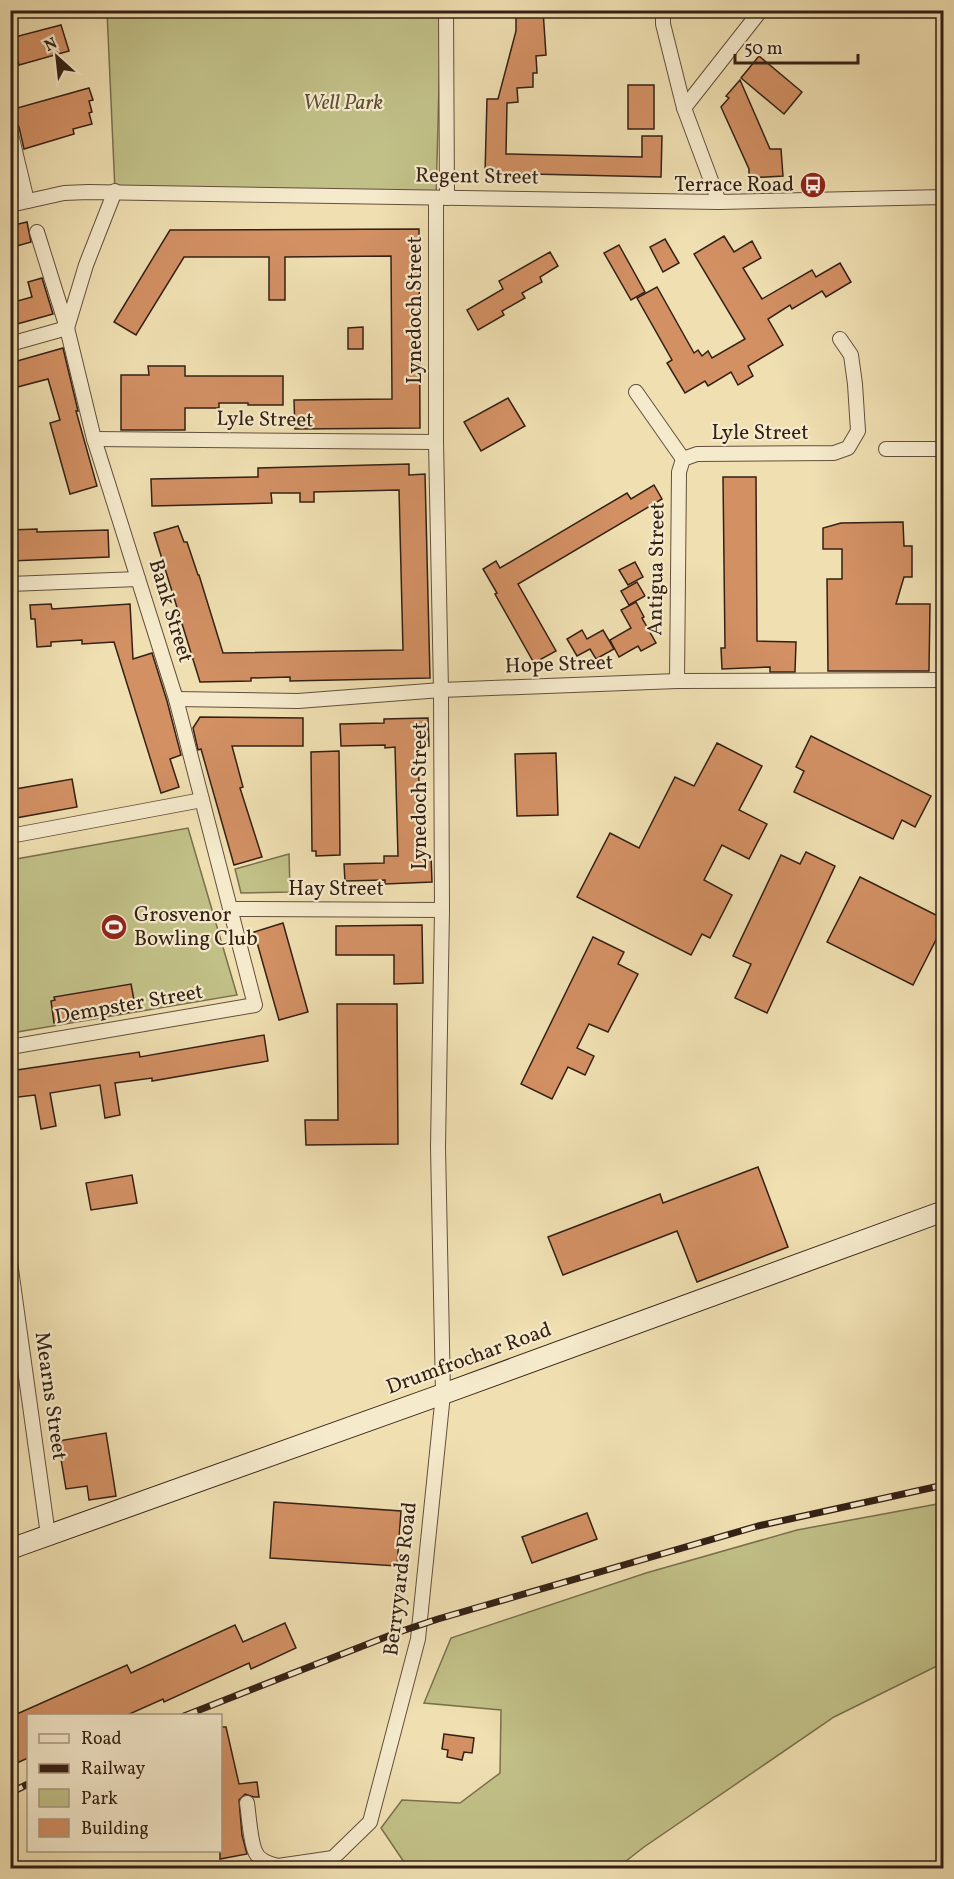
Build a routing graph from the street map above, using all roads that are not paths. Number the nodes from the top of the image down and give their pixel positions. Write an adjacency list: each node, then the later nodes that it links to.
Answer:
1 (446, 10): 8 (street, Lynedoch Street)
2 (761, 10): 4 (street)
3 (663, 17): 4 (street)
4 (684, 108): 10 (street)
5 (10, 130): 9 (street)
6 (115, 192): 8 (street, Regent Street); 9 (street, Regent Street); 13 (street)
7 (944, 197): 10 (street, Regent Street)
8 (442, 198): 10 (street, Regent Street); 18 (street, Lynedoch Street)
9 (27, 201): 11 (street, Regent Street)
10 (719, 202)
11 (10, 205)
12 (37, 231): 13 (street, Bank Street)
13 (67, 328): 15 (street); 17 (street, Bank Street)
14 (840, 339): 21 (street, Lyle Street)
15 (10, 344)
16 (636, 392): 21 (street, Lyle Street)
17 (94, 439): 18 (street, Lyle Street); 22 (street, Bank Street)
18 (436, 442): 26 (street, Lynedoch Street)
19 (886, 449): 20 (street)
20 (944, 449)
21 (683, 459): 25 (street, Antigua Street)
22 (138, 579): 23 (street); 27 (street, Bank Street)
23 (10, 584)
24 (944, 680): 25 (street, Hope Street)
25 (677, 681): 26 (street, Hope Street)
26 (441, 690): 27 (street, Hope Street); 31 (street, Lynedoch Street)
27 (176, 699): 28 (street, Bank Street)
28 (202, 800): 29 (street); 30 (street, Bank Street)
29 (10, 836)
30 (230, 909): 31 (street, Hay Street); 32 (street, Bank Street)
31 (442, 910): 36 (street, Lynedoch Street)
32 (255, 1005): 33 (street, Dempster Street)
33 (10, 1047)
34 (944, 1210): 36 (main road, Drumfrochar Road)
35 (10, 1262): 37 (street, Mearns Street)
36 (443, 1394): 37 (main road, Drumfrochar Road); 40 (street, Berryyards Road)
37 (48, 1535): 38 (main road, Drumfrochar Road)
38 (10, 1549)
39 (247, 1803): 40 (street, Berryyards Road)
40 (329, 1863)

